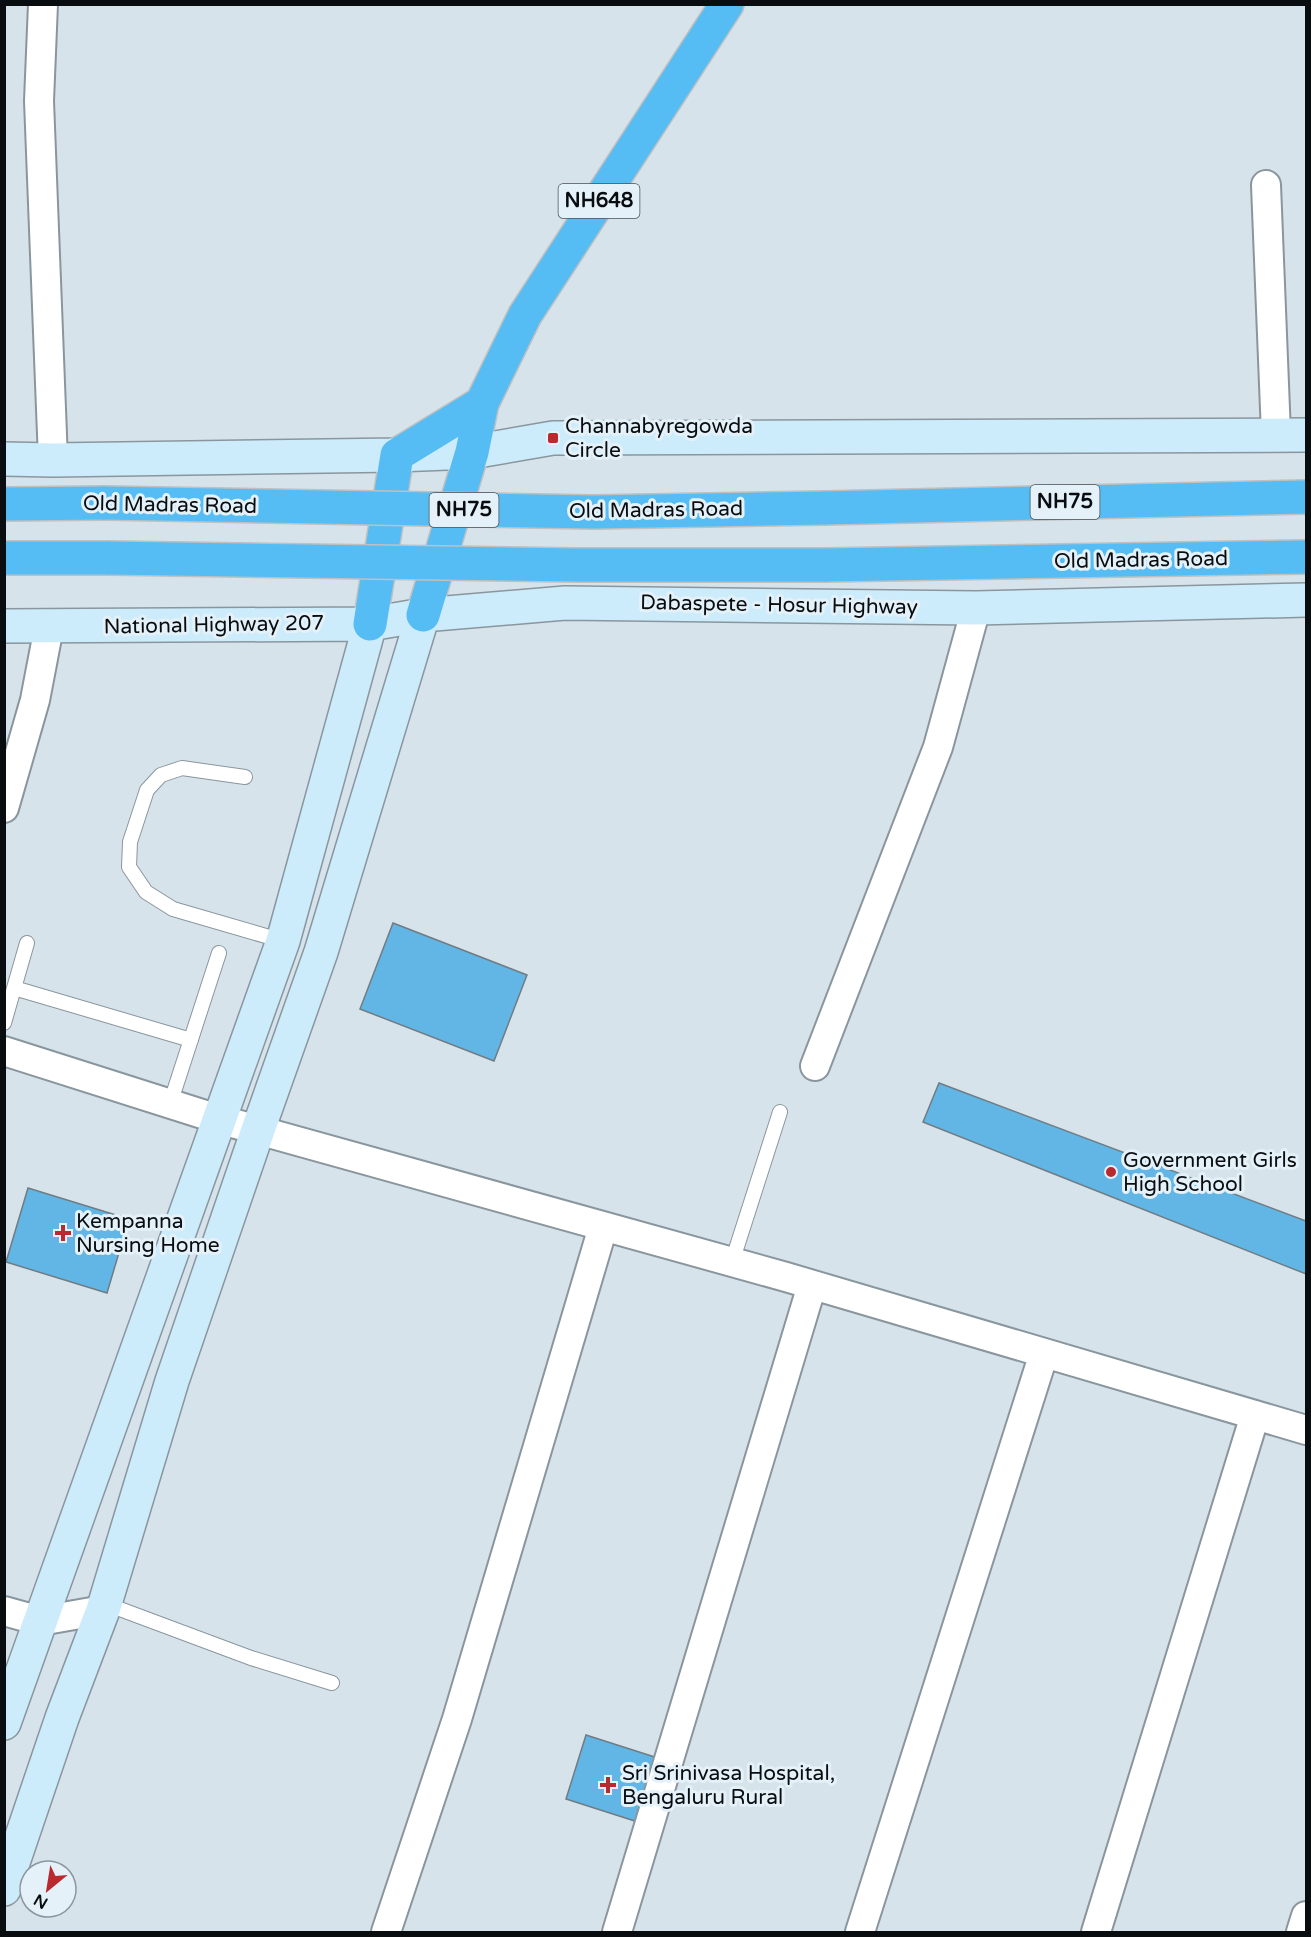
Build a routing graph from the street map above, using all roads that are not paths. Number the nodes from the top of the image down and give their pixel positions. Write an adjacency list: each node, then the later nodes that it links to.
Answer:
1 (43, 4): 9 (street)
2 (727, 4): 4 (highway, NH648)
3 (1266, 185): 5 (street)
4 (482, 403): 6 (highway, NH648); 7 (highway)
5 (1291, 435): 6 (street)
6 (472, 452): 7 (street); 16 (highway, NH648)
7 (397, 455): 9 (street); 17 (highway)
8 (4, 459): 9 (street)
9 (53, 460)
10 (1306, 497): 11 (highway, Old Madras Road / NH75, bridge)
11 (4, 504)
12 (1306, 557): 13 (highway, Old Madras Road, bridge)
13 (4, 558)
14 (1306, 600): 15 (street, Dabaspete - Hosur Highway)
15 (976, 608): 16 (street, Dabaspete - Hosur Highway); 29 (street)
16 (423, 615): 17 (street, National Highway 207); 33 (street)
17 (370, 624): 19 (street, National Highway 207); 22 (street)
18 (4, 626): 19 (street, National Highway 207)
19 (49, 627): 21 (street)
20 (245, 777): 22 (lane)
21 (4, 808)
22 (283, 940): 32 (street)
23 (27, 943): 25 (lane)
24 (219, 953): 27 (lane)
25 (14, 988): 26 (lane); 27 (lane)
26 (4, 1023)
27 (191, 1040): 30 (lane)
28 (4, 1052): 30 (street)
29 (816, 1065)
30 (170, 1104): 32 (street)
31 (780, 1112): 35 (lane)
32 (219, 1119): 33 (street); 42 (street)
33 (258, 1130): 34 (street); 40 (street)
34 (603, 1227): 35 (street); 47 (street)
35 (732, 1262): 36 (street)
36 (812, 1285): 37 (street); 48 (street)
37 (1044, 1353): 38 (street); 49 (street)
38 (1255, 1415): 39 (street); 50 (street)
39 (1306, 1430)
40 (103, 1610): 42 (street); 43 (lane); 45 (street)
41 (4, 1611): 42 (street)
42 (40, 1621): 44 (street)
43 (332, 1683)
44 (4, 1723)
45 (4, 1889)
46 (1306, 1916): 51 (street)
47 (386, 1932)
48 (617, 1932)
49 (860, 1932)
50 (1096, 1932)
51 (1301, 1932)

